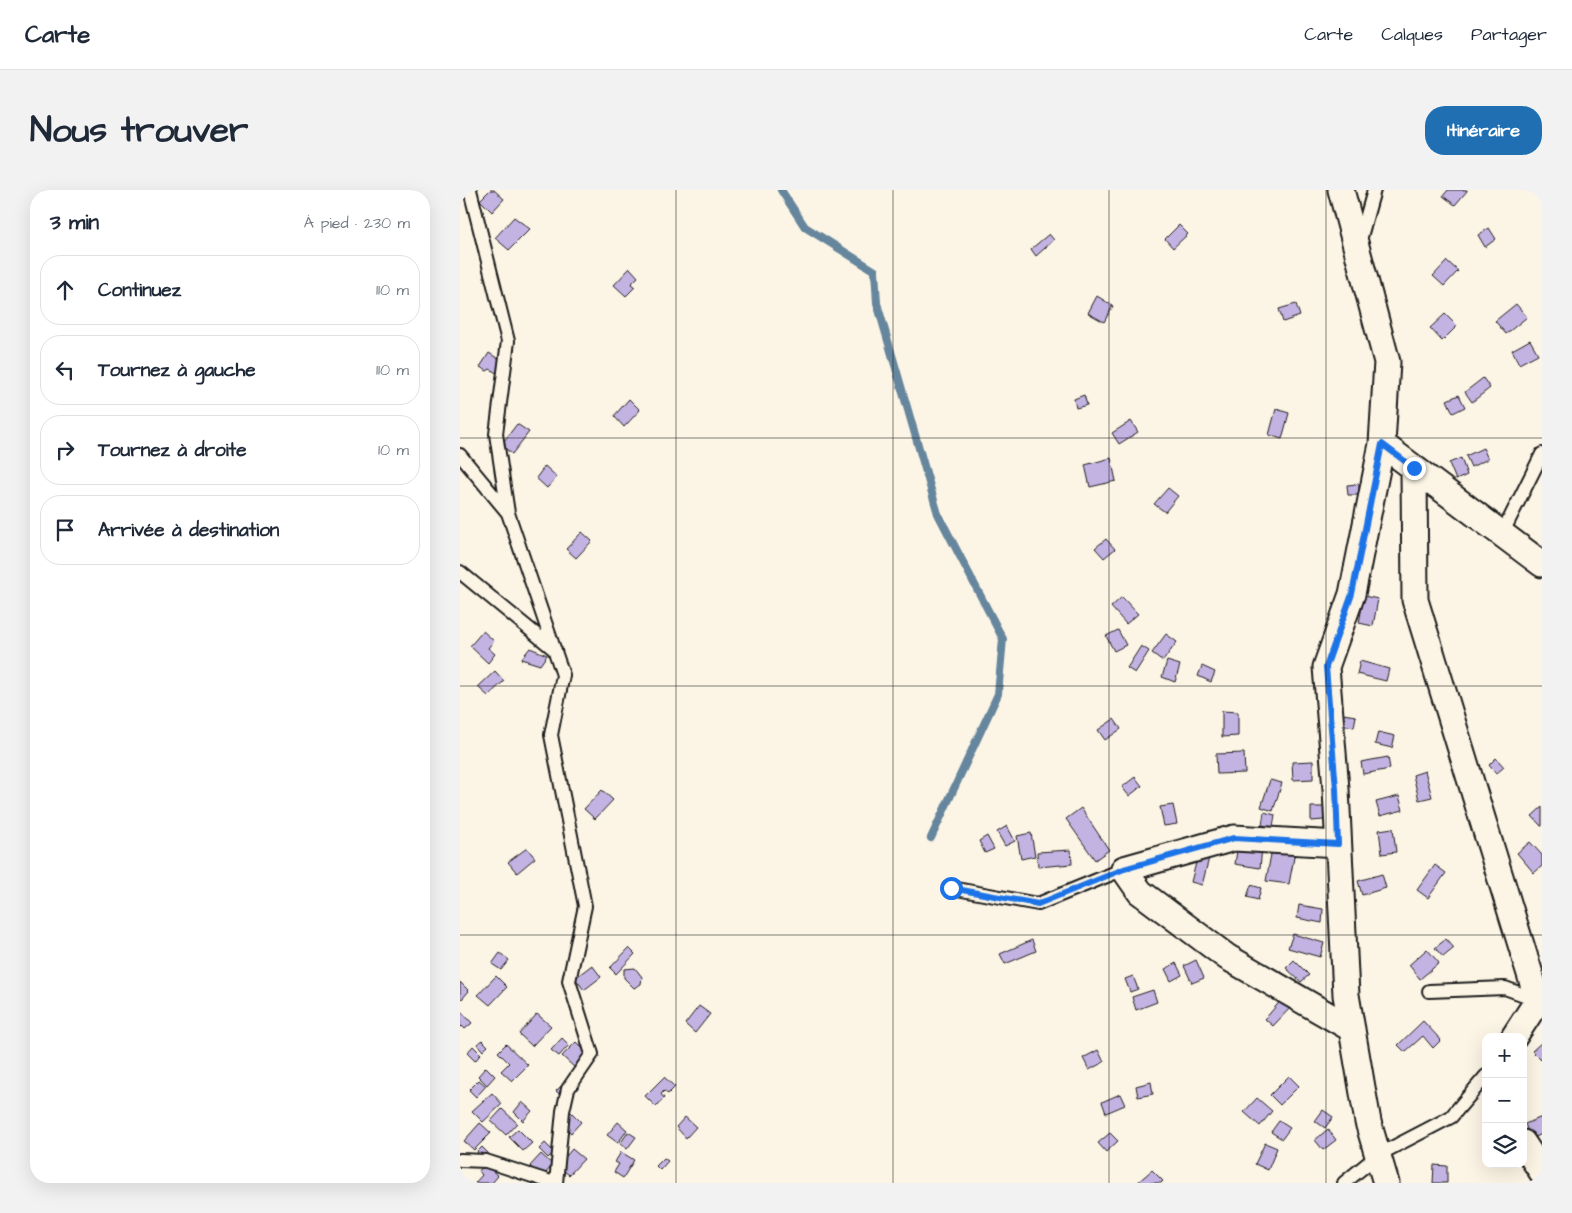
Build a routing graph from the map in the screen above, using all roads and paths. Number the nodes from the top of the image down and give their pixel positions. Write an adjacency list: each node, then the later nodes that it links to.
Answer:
1 (470, 190): 9 (lane)
2 (1341, 190): 4 (street)
3 (1374, 190): 4 (lane)
4 (1357, 251): 5 (street)
5 (1382, 444): 8 (street); 14 (street)
6 (1542, 454): 10 (lane)
7 (460, 455): 9 (lane)
8 (1414, 468): 10 (street); 18 (street)
9 (508, 513): 13 (lane)
10 (1502, 534): 11 (street)
11 (1542, 564)
12 (460, 572): 13 (lane)
13 (555, 650): 26 (lane)
14 (1338, 844): 15 (street); 19 (street)
15 (1124, 869): 16 (lane); 19 (street)
16 (951, 888)
17 (1428, 991): 18 (lane)
18 (1540, 1001): 20 (street)
19 (1352, 1028): 23 (street)
20 (1517, 1033)
21 (1484, 1078): 23 (lane)
22 (1527, 1149): 25 (street)
23 (1378, 1155): 27 (lane); 28 (street)
24 (460, 1160): 26 (lane)
25 (1542, 1172)
26 (555, 1183)
27 (1344, 1183)
28 (1386, 1183)

